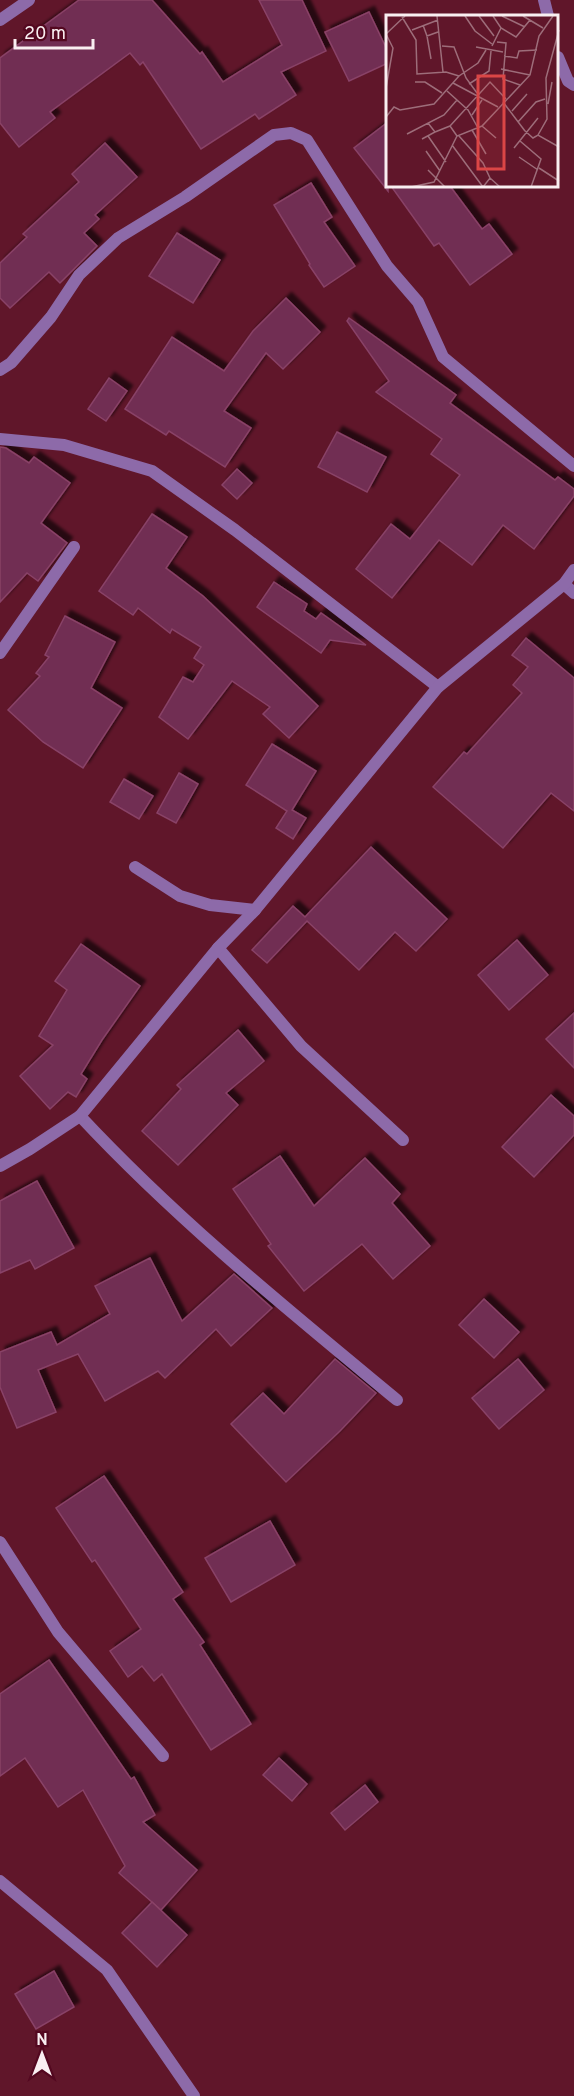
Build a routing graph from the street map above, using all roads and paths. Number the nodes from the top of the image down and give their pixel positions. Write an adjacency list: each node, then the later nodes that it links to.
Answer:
1 (29, 0): 4 (street)
2 (544, 0): 3 (street)
3 (548, 15)
4 (0, 20)
5 (559, 59): 6 (street)
6 (574, 85)
7 (0, 369): 9 (street)
8 (0, 439): 15 (street)
9 (574, 466)
10 (74, 547): 14 (street)
11 (574, 570): 12 (street)
12 (564, 584): 13 (street); 15 (street)
13 (574, 593)
14 (0, 653)
15 (438, 687): 17 (street)
16 (135, 867): 17 (street)
17 (255, 910): 18 (street)
18 (218, 948): 19 (street); 20 (street)
19 (80, 1116): 21 (street); 22 (street)
20 (403, 1140)
21 (0, 1166)
22 (397, 1400)
23 (0, 1542): 24 (street)
24 (163, 1756)
25 (0, 1881): 26 (street)
26 (194, 2096)

